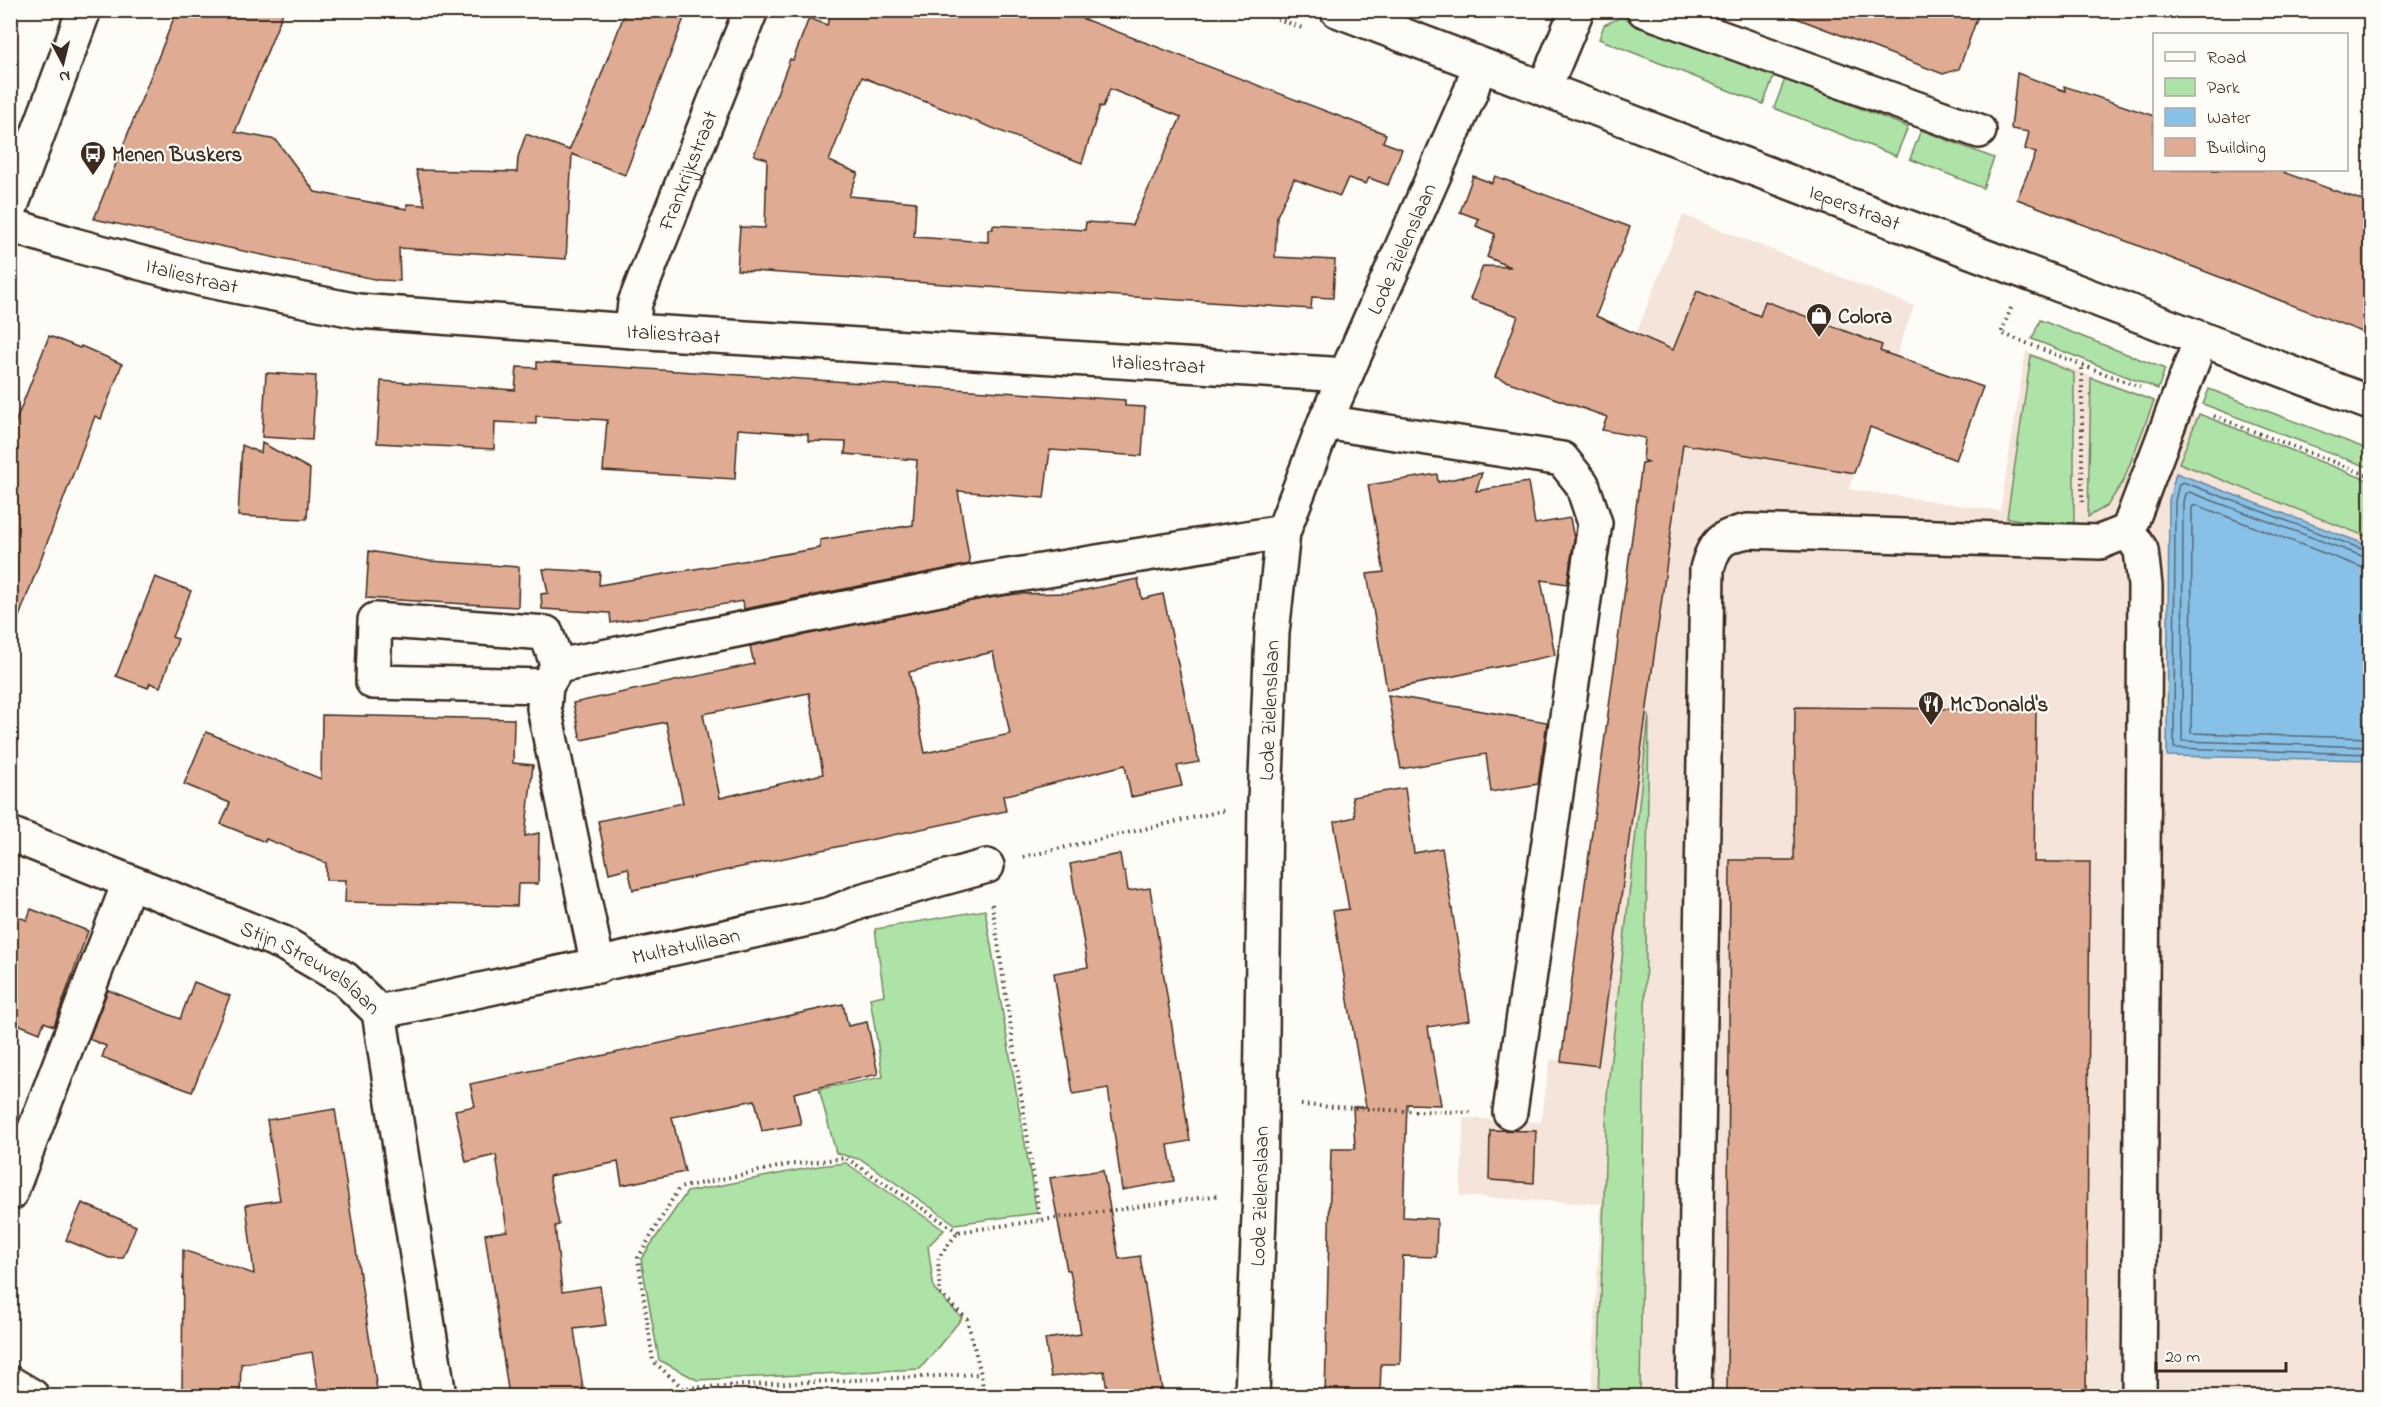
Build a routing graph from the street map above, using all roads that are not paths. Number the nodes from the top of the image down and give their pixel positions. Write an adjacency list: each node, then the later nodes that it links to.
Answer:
1 (84, 10): 9 (street)
2 (751, 10): 11 (street, Frankrijkstraat)
3 (1337, 10): 6 (street, Ieperstraat)
4 (1577, 10): 7 (street)
5 (1644, 10): 8 (street)
6 (1479, 65): 7 (street, Ieperstraat); 13 (street, Lode Zielenslaan)
7 (1544, 89): 12 (street, Ieperstraat)
8 (1979, 131)
9 (10, 209)
10 (10, 225): 11 (street, Italiestraat)
11 (632, 332): 13 (street, Italiestraat)
12 (2201, 339): 14 (street, Ieperstraat); 16 (street)
13 (1346, 375): 15 (street, Lode Zielenslaan)
14 (2370, 403)
15 (1325, 422): 17 (street, Lode Zielenslaan); 24 (street)
16 (2128, 531): 30 (street); 31 (street)
17 (1283, 532): 18 (street); 29 (street, Lode Zielenslaan)
18 (552, 676): 18 (street); 22 (street)
19 (10, 834): 21 (street, Stijn Streuvelslaan)
20 (987, 866): 22 (street, Multatulilaan)
21 (129, 883): 23 (street, Stijn Streuvelslaan); 25 (street)
22 (598, 966): 23 (street, Multatulilaan)
23 (379, 1012): 28 (street, Stijn Streuvelslaan)
24 (1510, 1112)
25 (10, 1194)
26 (10, 1383): 27 (street)
27 (32, 1396)
28 (439, 1396)
29 (1252, 1396)
30 (1694, 1396)
31 (2139, 1396)

